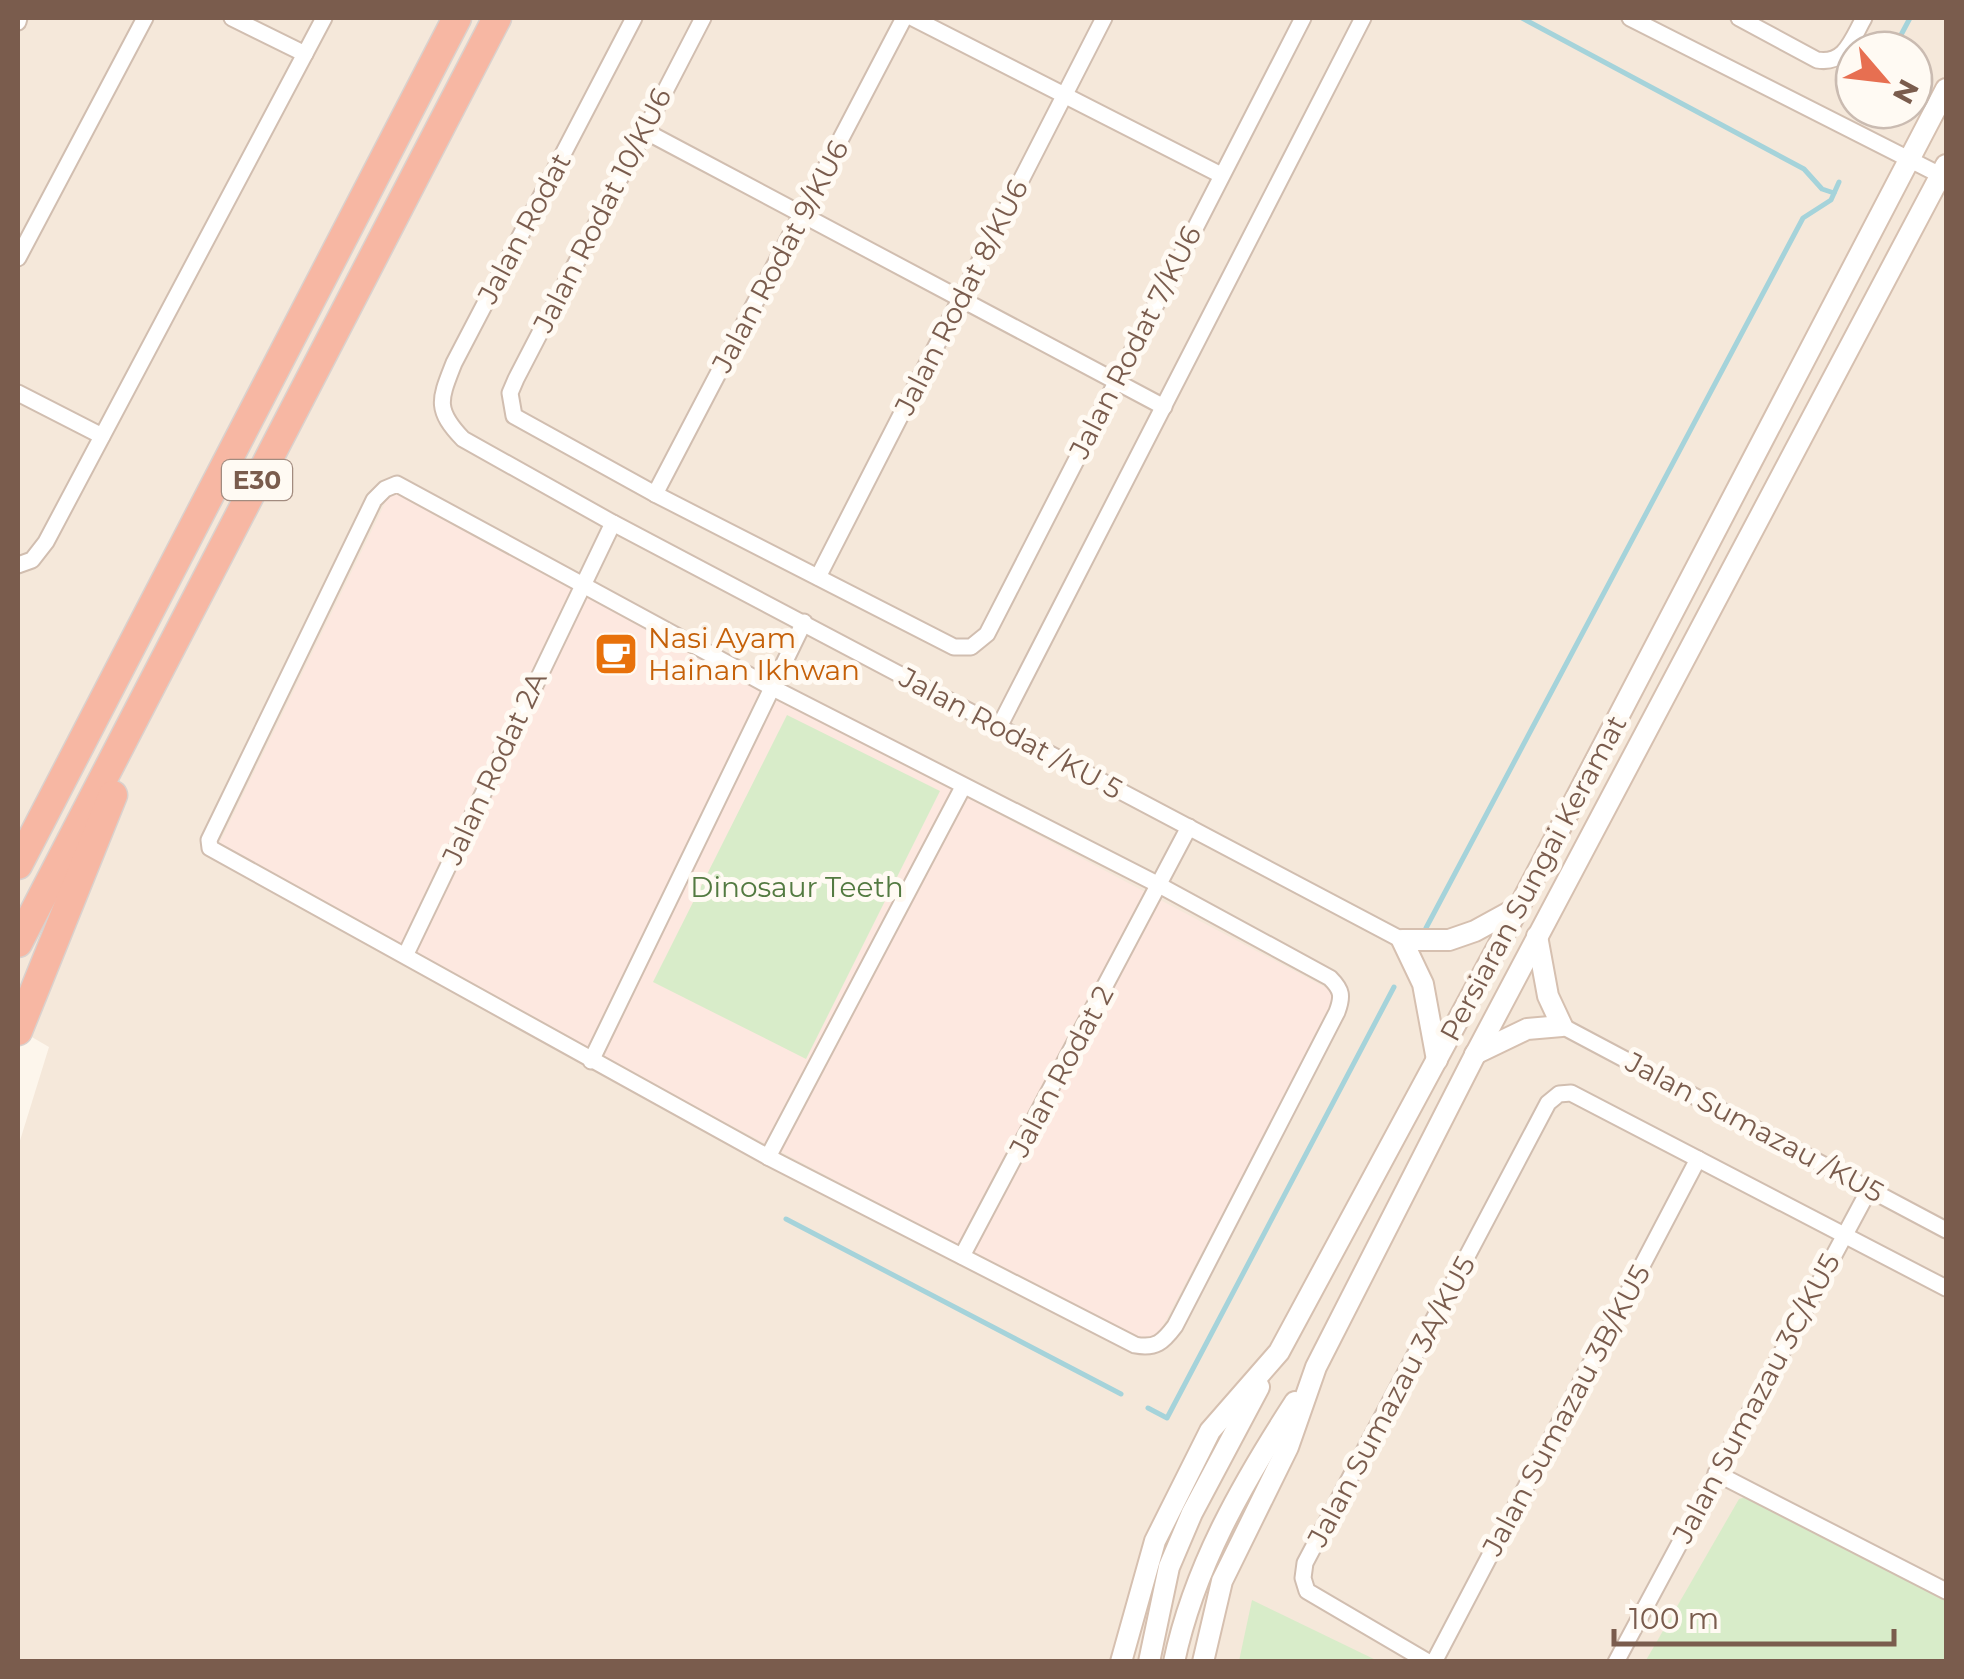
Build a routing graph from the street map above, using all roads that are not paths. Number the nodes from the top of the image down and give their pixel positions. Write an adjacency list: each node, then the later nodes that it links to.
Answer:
1 (145, 18): 24 (street)
2 (232, 18): 16 (street)
3 (324, 18): 16 (street)
4 (458, 18): 30 (highway, E30)
5 (497, 18): 40 (highway, E30)
6 (634, 18): 31 (street, Jalan Rodat)
7 (703, 18): 19 (street, Jalan Rodat 10/KU6)
8 (904, 18): 23 (street, Jalan Rodat 9/KU6)
9 (913, 18): 18 (street)
10 (1104, 18): 18 (street, Jalan Rodat 8/KU6)
11 (1303, 18): 22 (street, Jalan Rodat 7/KU6)
12 (1363, 18): 28 (street)
13 (1630, 18): 20 (street)
14 (1739, 18): 15 (street)
15 (1864, 18)
16 (305, 54): 29 (street)
17 (1946, 89): 20 (street, Persiaran Sungai Keramat)
18 (1063, 94): 22 (street); 25 (street, Jalan Rodat 8/KU6)
19 (643, 130): 23 (street); 32 (street, Jalan Rodat 10/KU6)
20 (1910, 158): 21 (street); 38 (street, Persiaran Sungai Keramat)
21 (1945, 173): 35 (street, Persiaran Sungai Keramat)
22 (1221, 174): 26 (street, Jalan Rodat 7/KU6)
23 (802, 215): 25 (street); 32 (street, Jalan Rodat 9/KU6)
24 (18, 258)
25 (960, 300): 26 (street); 36 (street, Jalan Rodat 8/KU6)
26 (1114, 381): 28 (street); 36 (street, Jalan Rodat 7/KU6)
27 (18, 392): 29 (street)
28 (1164, 406): 42 (street)
29 (102, 436): 34 (street)
30 (238, 437): 44 (highway); 46 (highway, E30)
31 (463, 440): 33 (street, Jalan Rodat /KU 5)
32 (655, 494): 36 (street)
33 (613, 523): 37 (street, Jalan Rodat 2A); 39 (street, Jalan Rodat /KU 5)
34 (18, 565)
35 (1728, 576): 38 (street); 49 (street, Persiaran Sungai Keramat)
36 (818, 577)
37 (582, 583): 41 (street); 52 (street, Jalan Rodat 2A); 52 (street)
38 (1686, 584): 48 (street, Persiaran Sungai Keramat)
39 (804, 622): 41 (street); 42 (street, Jalan Rodat /KU 5)
40 (170, 649): 51 (highway, E30); 54 (highway)
41 (772, 688): 43 (street); 57 (street)
42 (999, 727): 45 (street, Jalan Rodat /KU 5)
43 (963, 787): 47 (street); 58 (street)
44 (18, 822)
45 (1189, 827): 47 (street, Jalan Rodat 2); 50 (street, Jalan Rodat /KU 5)
46 (18, 866)
47 (1159, 885): 63 (street, Jalan Rodat 2); 63 (street)
48 (1519, 907): 50 (street); 56 (street, Persiaran Sungai Keramat)
49 (1537, 936): 53 (street); 55 (street, Persiaran Sungai Keramat)
50 (1402, 940): 56 (street)
51 (18, 943)
52 (406, 954): 57 (street)
53 (1562, 1026): 55 (street); 60 (street, Jalan Sumazau /KU5)
54 (18, 1031)
55 (1474, 1055): 66 (street, Persiaran Sungai Keramat)
56 (1437, 1060): 65 (street, Persiaran Sungai Keramat)
57 (591, 1061): 58 (street)
58 (768, 1157): 63 (street)
59 (1698, 1158): 62 (street); 73 (street, Jalan Sumazau 3B/KU5); 73 (street, Jalan Sumazau 3A/KU5)
60 (1870, 1188): 61 (street, Jalan Sumazau /KU5); 62 (street, Jalan Sumazau 3C/KU5)
61 (1946, 1230)
62 (1844, 1234): 64 (street); 67 (street, Jalan Sumazau 3C/KU5)
63 (962, 1256)
64 (1946, 1288)
65 (1278, 1352): 69 (street, Persiaran Sungai Keramat); 70 (street)
66 (1314, 1371): 71 (street); 72 (street, Persiaran Sungai Keramat)
67 (1716, 1473): 68 (street); 74 (street, Jalan Sumazau 3C/KU5)
68 (1946, 1591)
69 (1120, 1662)
70 (1149, 1662)
71 (1174, 1662)
72 (1203, 1662)
73 (1431, 1662)
74 (1616, 1662)

